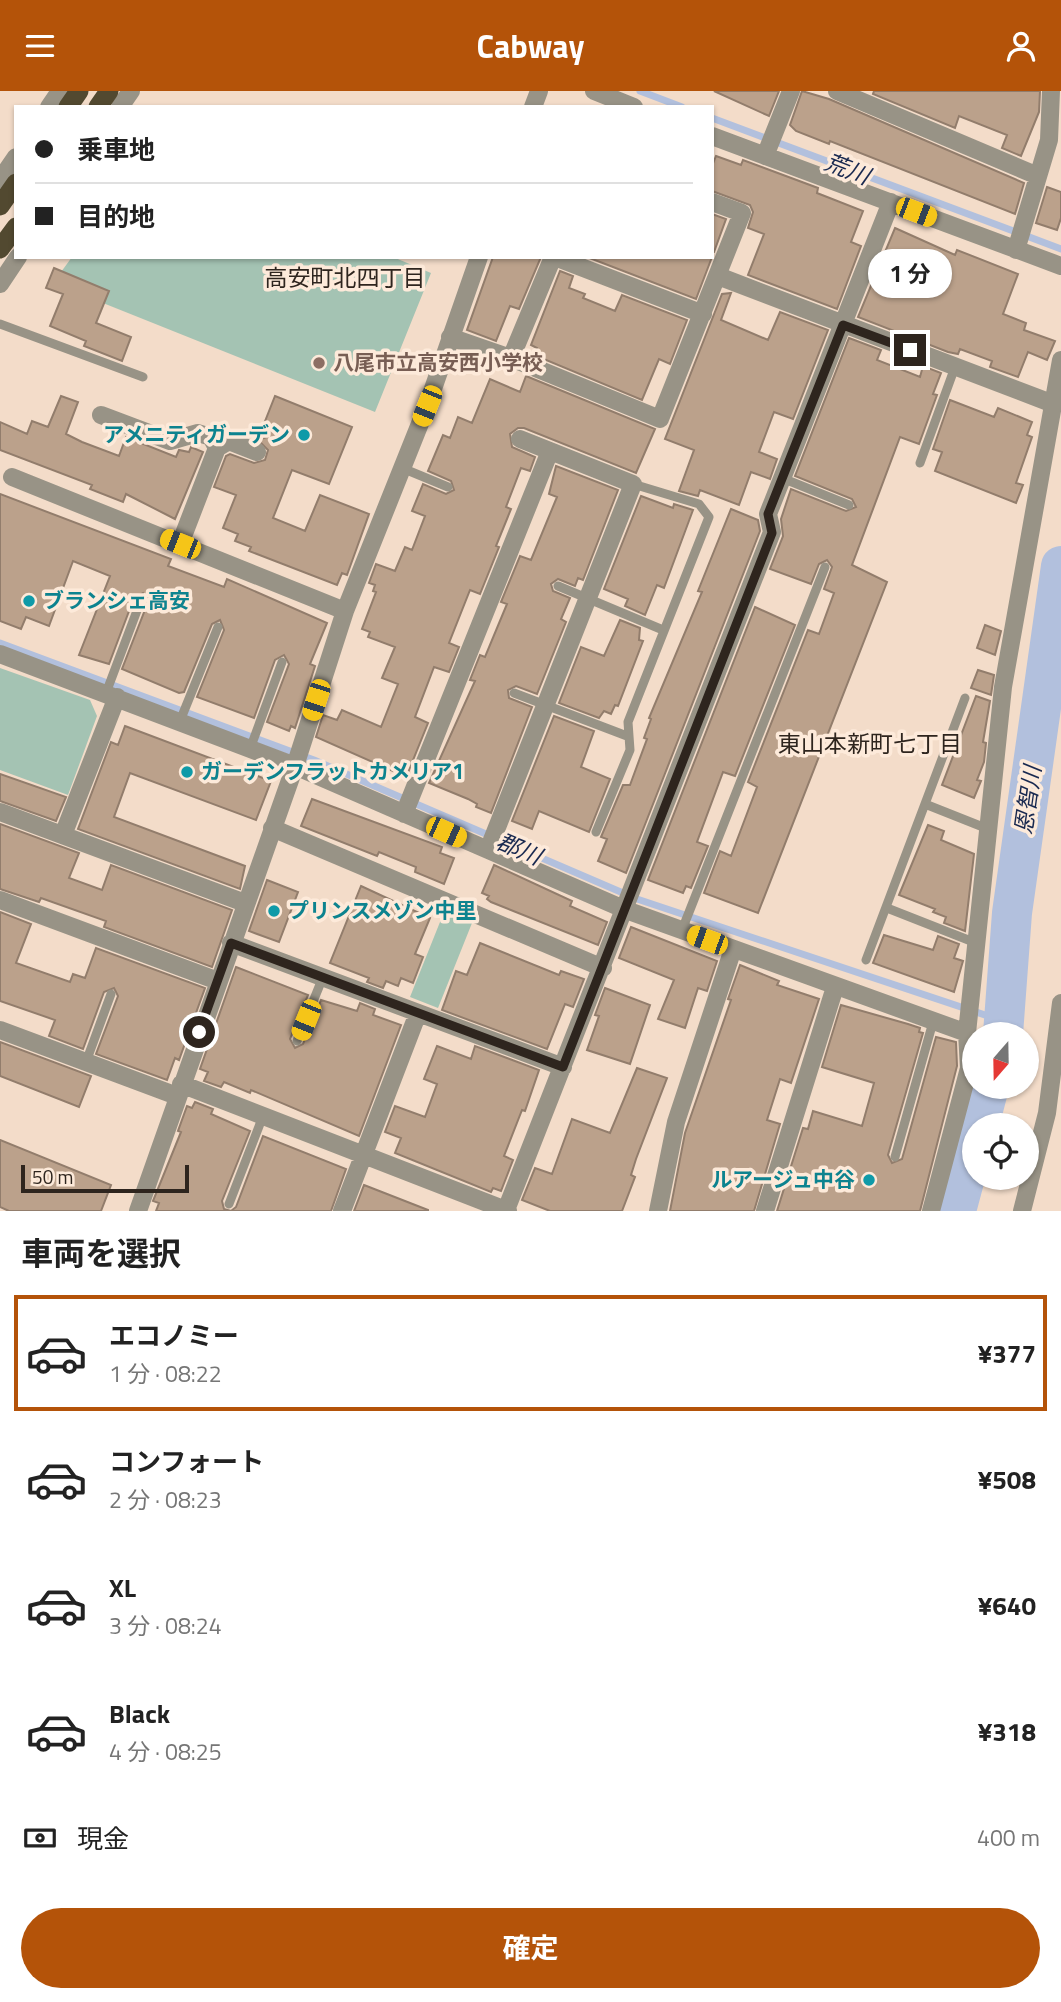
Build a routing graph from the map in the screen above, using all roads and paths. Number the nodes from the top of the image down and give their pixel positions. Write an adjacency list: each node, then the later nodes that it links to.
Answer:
1 (594, 91): 5 (street)
2 (791, 91): 7 (street)
3 (837, 91): 9 (street)
4 (1051, 91): 9 (street)
5 (622, 99)
6 (714, 137): 7 (street)
7 (767, 151): 12 (street)
8 (14, 160): 10 (street)
9 (1038, 176): 16 (street)
10 (0, 180)
11 (14, 186): 14 (highway)
12 (891, 202): 16 (street); 27 (street)
13 (714, 203): 23 (street)
14 (0, 206)
15 (14, 229): 17 (highway)
16 (1020, 238): 22 (street)
17 (0, 250)
18 (17, 259): 24 (street)
19 (478, 259): 28 (street)
20 (553, 259): 29 (street)
21 (559, 259): 25 (street)
22 (1061, 267)
23 (718, 276): 25 (street); 27 (street)
24 (0, 283)
25 (703, 314): 29 (street)
26 (0, 324): 32 (lane)
27 (843, 325): 31 (street); 42 (street)
28 (450, 337): 29 (street); 40 (street)
29 (511, 358)
30 (1061, 360): 33 (street)
31 (954, 366): 33 (street); 39 (lane)
32 (143, 377)
33 (1051, 403): 68 (street)
34 (101, 415): 36 (street)
35 (520, 439): 37 (street)
36 (216, 448): 38 (street); 46 (street)
37 (550, 451): 43 (street); 65 (street)
38 (257, 452)
39 (920, 463)
40 (402, 468): 44 (lane); 51 (street)
41 (12, 477): 46 (street)
42 (782, 478): 45 (lane); 73 (street)
43 (633, 484): 49 (street); 53 (lane)
44 (448, 487)
45 (849, 505)
46 (180, 544): 51 (street)
47 (825, 567): 76 (lane)
48 (558, 586): 49 (lane)
49 (588, 599): 53 (lane); 59 (street)
50 (141, 600): 57 (lane)
51 (345, 611): 63 (street)
52 (218, 627): 60 (lane)
53 (663, 630): 61 (lane)
54 (0, 654): 57 (street)
55 (282, 662): 62 (lane)
56 (514, 692): 59 (lane)
57 (110, 694): 60 (street); 70 (street)
58 (965, 698): 64 (lane)
59 (546, 704): 61 (lane); 71 (street)
60 (181, 718): 62 (street)
61 (627, 736): 69 (lane)
62 (251, 744): 63 (street)
63 (298, 757): 65 (street); 67 (street)
64 (925, 804): 68 (lane); 75 (lane)
65 (405, 810): 71 (street)
66 (0, 811): 70 (street)
67 (272, 828): 74 (street); 81 (street)
68 (988, 829): 78 (street)
69 (596, 831)
70 (63, 835): 74 (street)
71 (492, 842): 73 (street)
72 (0, 900): 83 (street)
73 (630, 900): 76 (street); 81 (street)
74 (246, 903): 77 (street)
75 (887, 908): 78 (lane); 80 (lane)
76 (683, 926): 79 (street)
77 (231, 943): 82 (street); 83 (street)
78 (976, 943): 89 (street)
79 (733, 949): 84 (street); 105 (street)
80 (866, 960)
81 (603, 968): 94 (street)
82 (323, 977): 87 (street); 92 (lane)
83 (218, 981): 95 (street)
84 (835, 987): 88 (street); 106 (street)
85 (111, 994): 93 (lane)
86 (1061, 1003): 97 (street)
87 (418, 1013): 94 (street); 99 (street)
88 (933, 1021): 90 (street); 100 (lane)
89 (968, 1022)
90 (962, 1027)
91 (0, 1030): 93 (street)
92 (297, 1041)
93 (86, 1062): 95 (street)
94 (563, 1067): 102 (street)
95 (179, 1090): 98 (street); 103 (street)
96 (962, 1094): 107 (street)
97 (1054, 1115): 108 (street)
98 (263, 1116): 99 (street); 101 (lane)
99 (364, 1155): 102 (street); 104 (street)
100 (895, 1157)
101 (229, 1204)
102 (507, 1210)
103 (138, 1211)
104 (342, 1211)
105 (658, 1211)
106 (765, 1211)
107 (931, 1211)
108 (1022, 1211)

